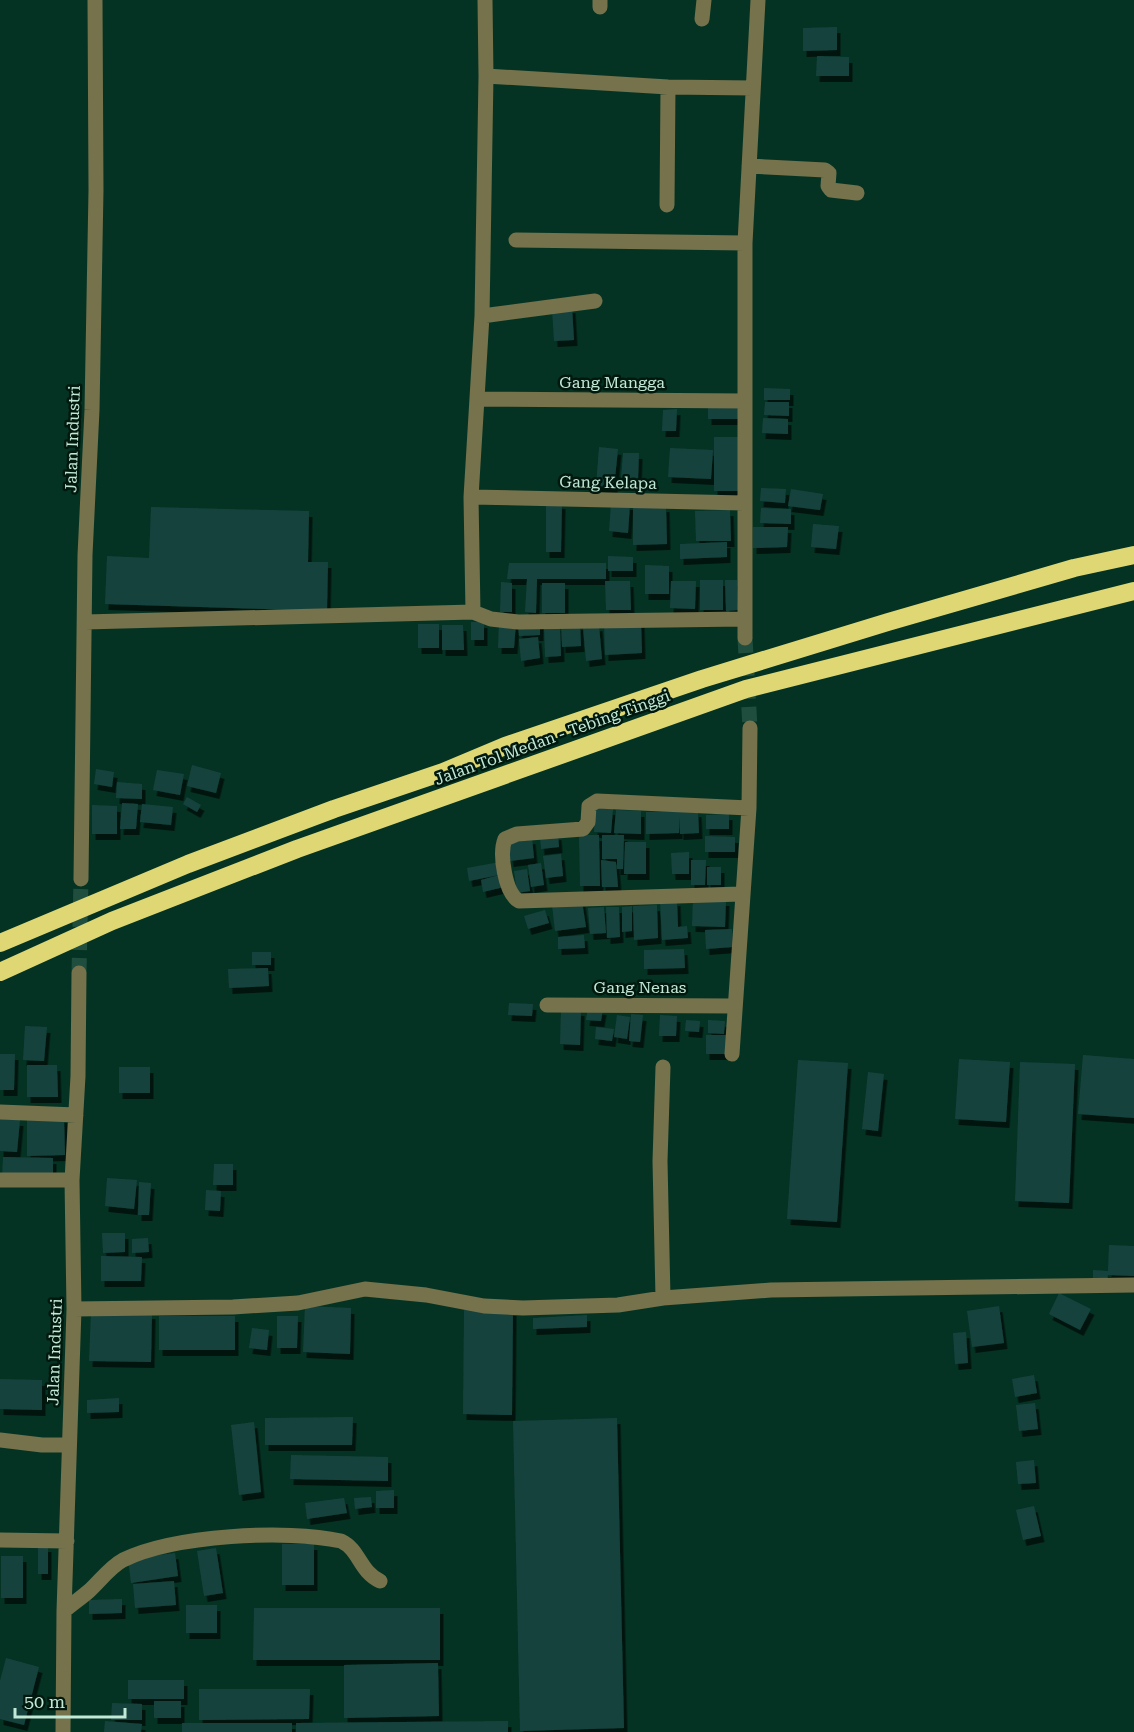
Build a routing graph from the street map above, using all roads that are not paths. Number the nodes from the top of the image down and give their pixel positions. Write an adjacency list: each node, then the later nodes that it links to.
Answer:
1 (95, 0): 24 (street, Jalan Industri)
2 (485, 0): 6 (street)
3 (704, 0): 5 (street)
4 (758, 0): 8 (street)
5 (702, 19)
6 (486, 76): 7 (street); 15 (street)
7 (668, 87): 8 (street); 11 (street)
8 (753, 88): 9 (street)
9 (749, 166): 10 (street); 13 (street)
10 (857, 193)
11 (667, 206)
12 (516, 240): 13 (street)
13 (745, 243): 17 (street)
14 (595, 302): 15 (street)
15 (482, 316): 16 (street)
16 (479, 399): 17 (street, Gang Mangga); 18 (street)
17 (744, 401): 19 (street)
18 (471, 497): 19 (street, Gang Kelapa); 22 (street)
19 (744, 503): 23 (street)
20 (1134, 555): 30 (highway)
21 (1134, 591): 31 (highway, Jalan Tol Medan - Tebing Tinggi)
22 (473, 612): 23 (street); 24 (street)
23 (744, 619): 25 (street)
24 (85, 622): 28 (street, Jalan Industri)
25 (745, 638)
26 (750, 728): 27 (street)
27 (748, 808): 29 (street); 29 (street)
28 (81, 879)
29 (741, 894): 34 (street)
30 (0, 944)
31 (0, 972)
32 (79, 973): 38 (street, Jalan Industri)
33 (547, 1005): 34 (street, Gang Nenas)
34 (733, 1006): 35 (street)
35 (732, 1054)
36 (663, 1067): 42 (street)
37 (0, 1112): 38 (street)
38 (76, 1115): 40 (street, Jalan Industri)
39 (0, 1180): 40 (street)
40 (72, 1180): 43 (street, Jalan Industri)
41 (1134, 1285): 42 (street)
42 (663, 1298): 43 (street)
43 (74, 1309): 45 (street, Jalan Industri)
44 (0, 1440): 45 (street)
45 (68, 1445): 47 (street, Jalan Industri)
46 (0, 1540): 47 (street)
47 (67, 1541): 49 (street, Jalan Industri)
48 (380, 1581): 49 (street)
49 (63, 1611): 50 (street, Jalan Industri)
50 (63, 1732)

